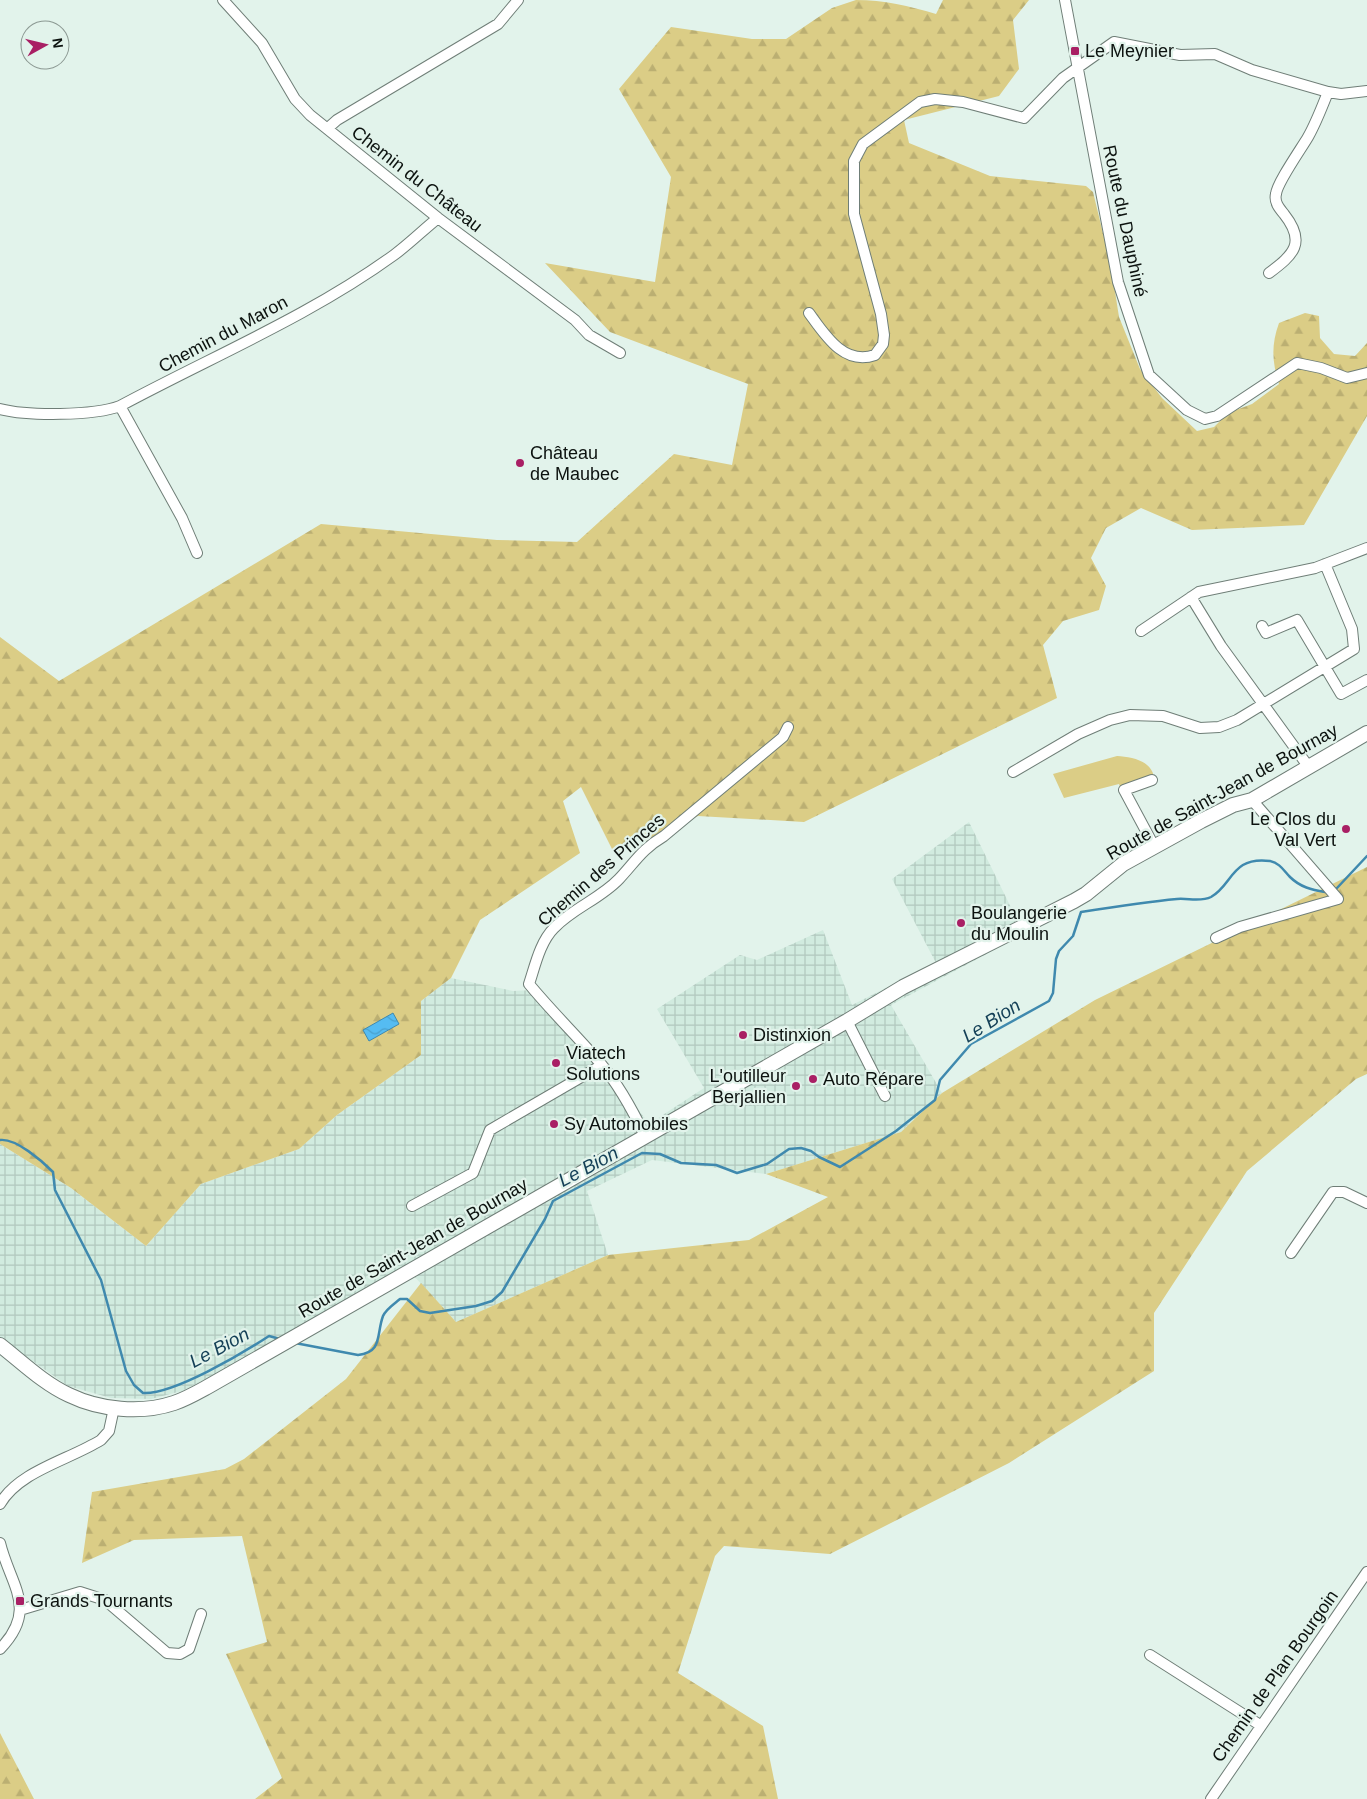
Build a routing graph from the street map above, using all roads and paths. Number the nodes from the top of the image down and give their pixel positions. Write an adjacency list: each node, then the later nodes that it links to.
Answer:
1 (223, 0): 7 (street, Chemin du Château)
2 (518, 0): 7 (street)
3 (1065, 0): 4 (street, Route du Dauphiné)
4 (1078, 66): 6 (street); 10 (street); 12 (street, Route du Dauphiné)
5 (1367, 91): 6 (street)
6 (1328, 92): 9 (street)
7 (328, 128): 8 (street, Chemin du Château)
8 (438, 218): 11 (street, Chemin du Château); 13 (street, Chemin du Maron)
9 (1269, 272)
10 (809, 313)
11 (620, 353)
12 (1367, 374)
13 (120, 406): 14 (street, Chemin du Maron); 16 (street)
14 (0, 409)
15 (1367, 548): 17 (street)
16 (197, 553)
17 (1325, 564): 18 (street); 21 (street)
18 (1191, 597): 20 (street); 23 (street)
19 (1262, 626): 21 (street)
20 (1141, 631)
21 (1324, 667): 22 (street); 23 (street)
22 (1367, 680)
23 (1264, 704): 26 (street); 27 (street)
24 (788, 727): 33 (street, Chemin des Princes)
25 (1367, 733): 26 (main road, Route de Saint-Jean de Bournay)
26 (1308, 766): 29 (main road, Route de Saint-Jean de Bournay)
27 (1013, 772)
28 (1152, 780): 30 (street)
29 (1252, 800): 30 (main road, Route de Saint-Jean de Bournay); 31 (street)
30 (1154, 846): 32 (main road, Route de Saint-Jean de Bournay)
31 (1216, 938)
32 (847, 1021): 34 (street); 35 (main road, Route de Saint-Jean de Bournay)
33 (602, 1065): 35 (street, Chemin des Princes); 37 (street)
34 (885, 1096)
35 (646, 1136): 40 (main road, Route de Saint-Jean de Bournay)
36 (1367, 1203): 38 (street)
37 (412, 1206)
38 (1291, 1253)
39 (0, 1345): 40 (main road, Route de Saint-Jean de Bournay)
40 (114, 1408): 41 (street)
41 (0, 1504)
42 (0, 1544): 44 (street)
43 (1367, 1572): 48 (street, Chemin de Plan Bourgoin)
44 (20, 1610): 45 (street); 46 (street)
45 (201, 1614)
46 (0, 1649)
47 (1150, 1655): 48 (street)
48 (1260, 1725): 49 (street, Chemin de Plan Bourgoin)
49 (1211, 1799)

